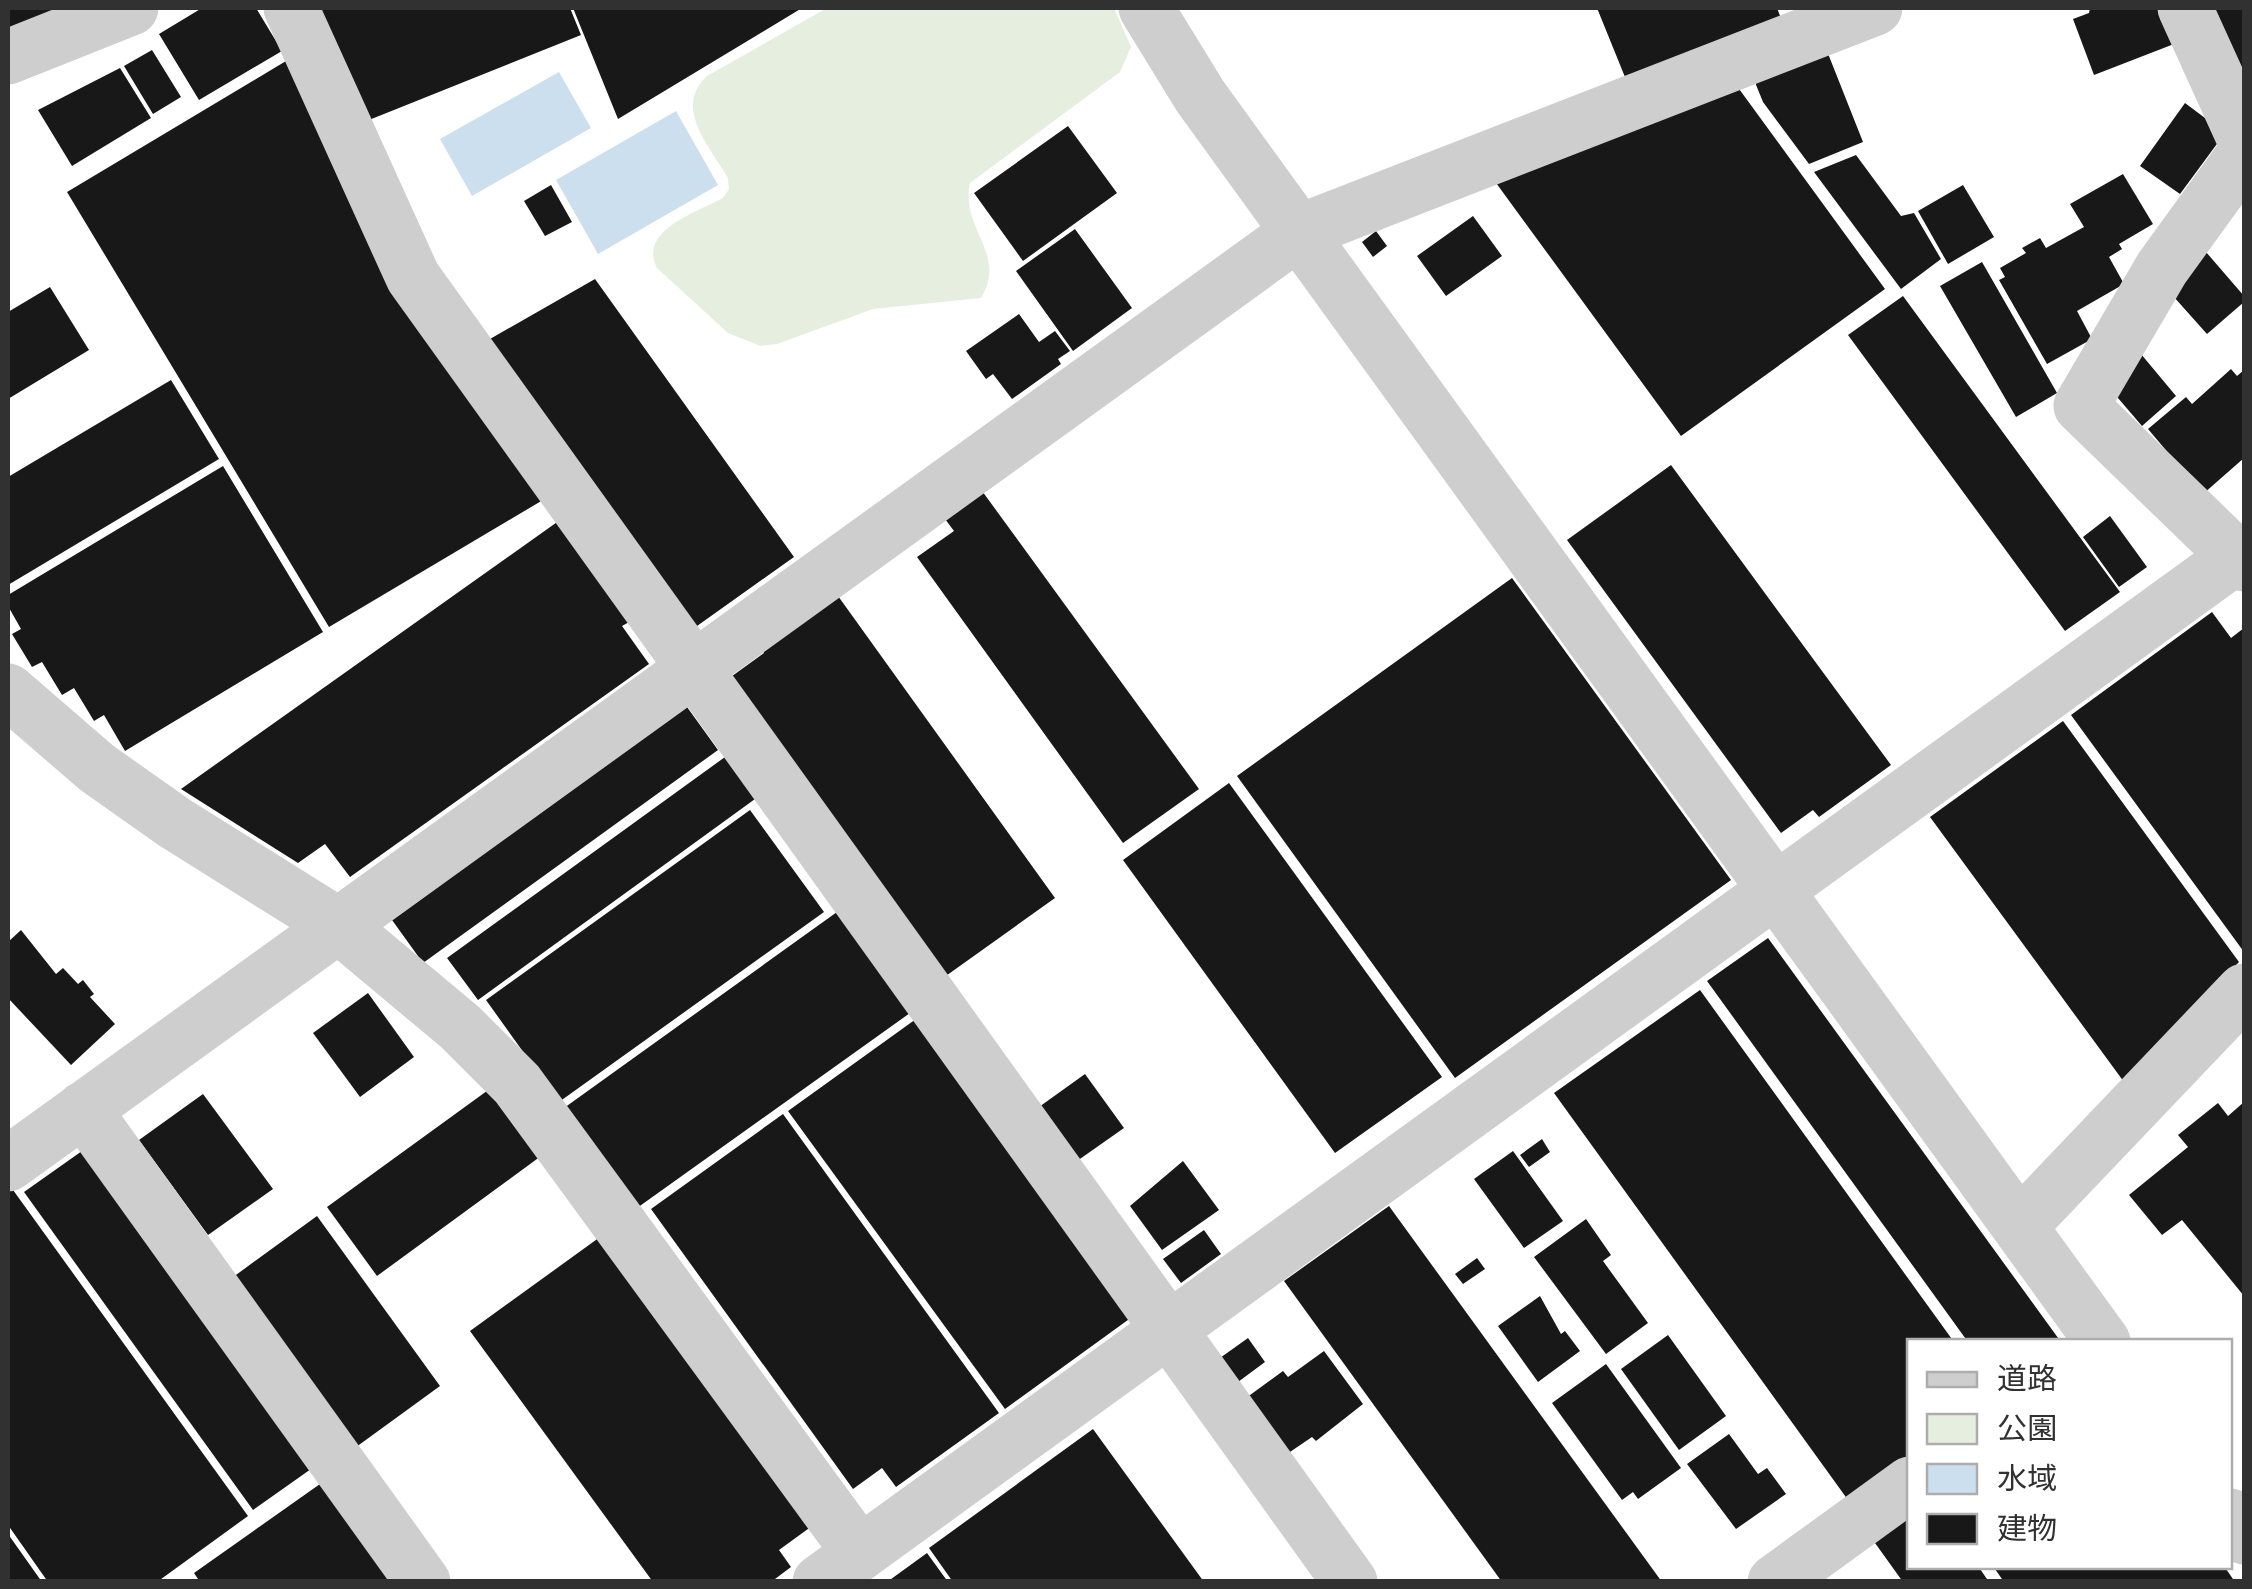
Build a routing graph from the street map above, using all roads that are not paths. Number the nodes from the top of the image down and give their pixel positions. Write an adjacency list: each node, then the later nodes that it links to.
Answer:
1 (131, 8): 6 (street)
2 (291, 8): 11 (street)
3 (1146, 8): 9 (street)
4 (1874, 8): 9 (street)
5 (2185, 8): 7 (street)
6 (8, 57)
7 (2244, 138)
8 (2244, 155): 10 (street)
9 (1299, 232): 11 (street); 13 (street)
10 (2242, 557): 13 (street)
11 (695, 670): 14 (street); 19 (street)
12 (8, 691): 14 (street)
13 (1776, 890): 18 (street); 19 (street)
14 (338, 925): 16 (street); 22 (street)
15 (2244, 991): 18 (street)
16 (83, 1109): 17 (street); 23 (street)
17 (8, 1164)
18 (2020, 1226): 20 (street)
19 (1169, 1330): 22 (street); 24 (street)
20 (2101, 1339)
21 (1907, 1486): 25 (street)
22 (840, 1567)
23 (423, 1582)
24 (1350, 1582)
25 (1775, 1582)

